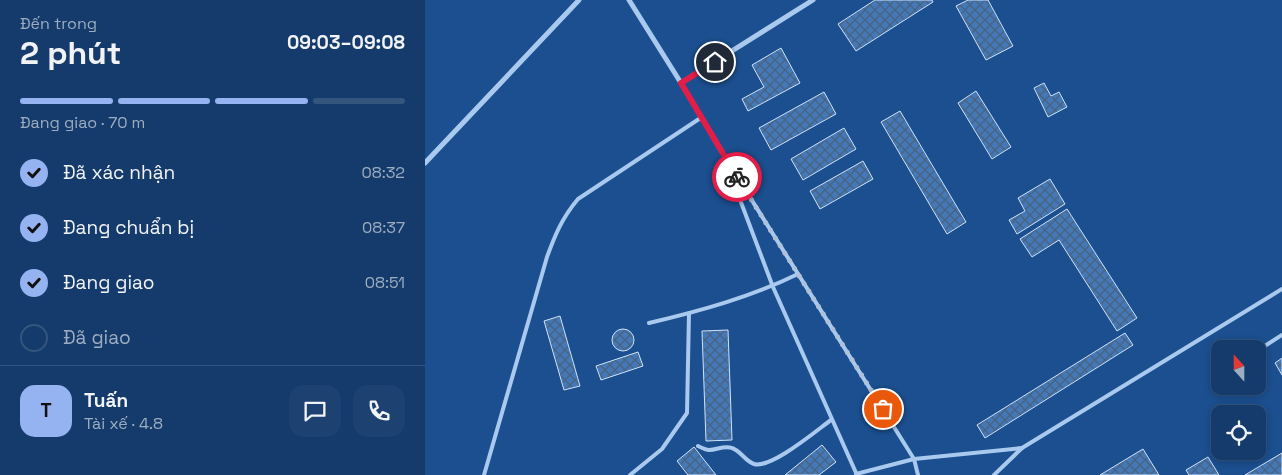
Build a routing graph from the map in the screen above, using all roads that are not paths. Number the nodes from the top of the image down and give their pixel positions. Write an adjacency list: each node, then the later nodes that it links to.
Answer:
1 (579, 0): 7 (street)
2 (629, 0): 4 (street)
3 (813, 0): 4 (street)
4 (681, 83): 5 (lane)
5 (702, 117): 6 (lane); 20 (lane)
6 (721, 151): 8 (lane); 9 (lane)
7 (425, 163)
8 (798, 274): 9 (lane); 18 (lane)
9 (773, 286): 11 (lane); 15 (lane)
10 (1282, 289): 17 (lane)
11 (689, 313): 12 (lane); 21 (lane)
12 (649, 323)
13 (1282, 335): 14 (lane)
14 (1266, 345)
15 (831, 420): 16 (lane); 19 (lane)
16 (698, 446)
17 (1022, 448): 18 (lane); 23 (lane)
18 (914, 459): 19 (lane); 22 (lane)
19 (856, 474)
20 (484, 475)
21 (630, 475)
22 (918, 475)
23 (994, 475)

